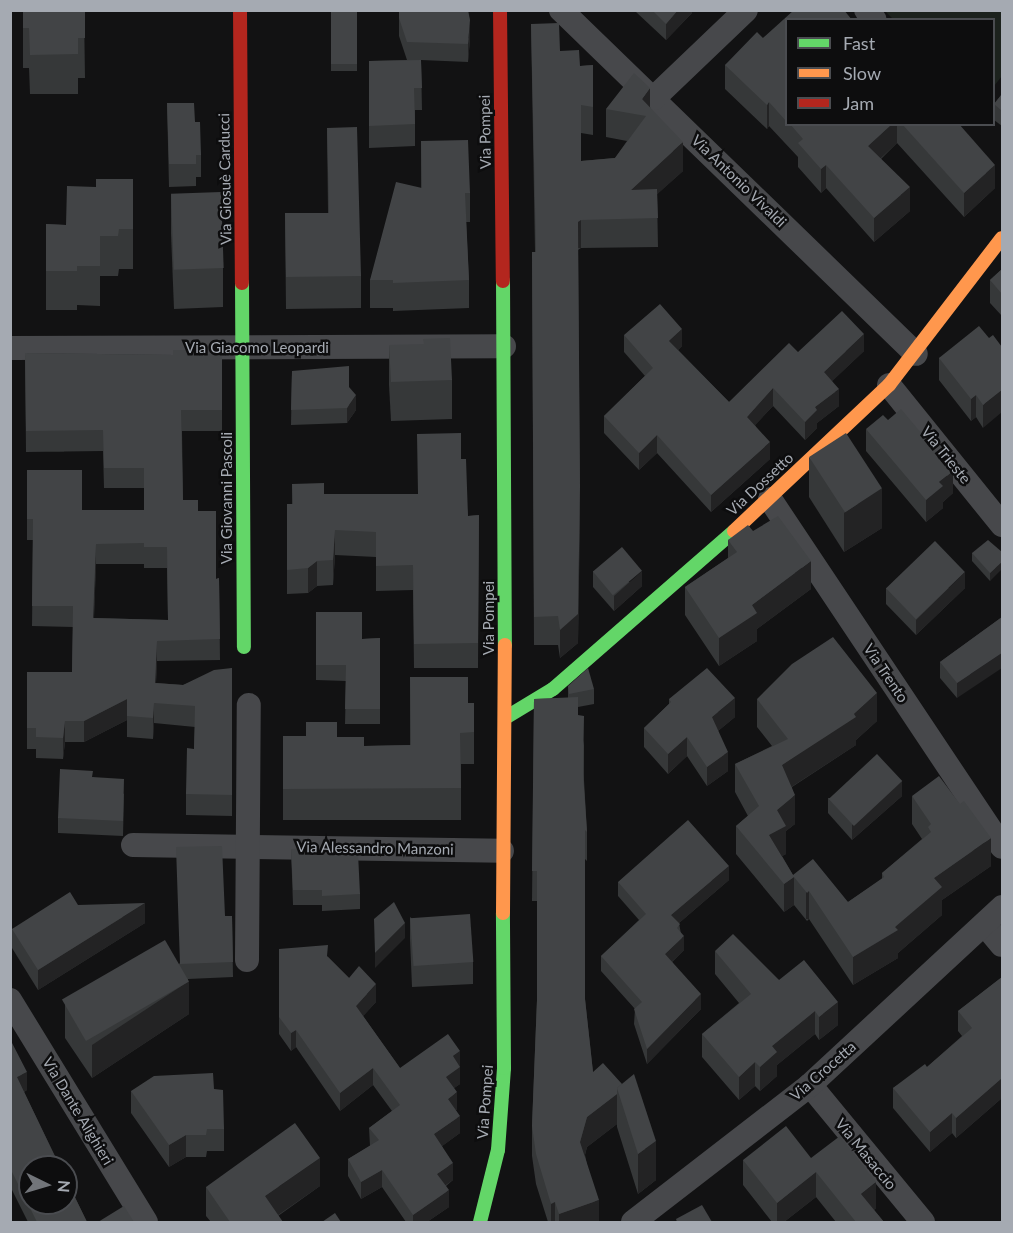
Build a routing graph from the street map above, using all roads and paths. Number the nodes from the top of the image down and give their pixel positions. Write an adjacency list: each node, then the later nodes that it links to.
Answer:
1 (240, 10): 9 (street, Via Giosuè Carducci)
2 (500, 10): 7 (street, Via Pompei)
3 (561, 10): 5 (street, Via Antonio Vivaldi)
4 (746, 10): 5 (street)
5 (654, 98): 10 (street, Via Antonio Vivaldi)
6 (1002, 238): 10 (street, Via Dossetto)
7 (504, 346): 9 (street, Via Giacomo Leopardi); 16 (street, Via Pompei)
8 (10, 348): 9 (street, Via Giacomo Leopardi)
9 (244, 348): 14 (street, Via Giovanni Pascoli)
10 (915, 354): 11 (street, Via Dossetto)
11 (889, 385): 12 (street, Via Dossetto); 13 (street, Via Trieste)
12 (770, 499): 16 (street, Via Dossetto); 19 (street, Via Trento)
13 (1002, 525)
14 (244, 647)
15 (249, 705): 18 (street)
16 (505, 718): 20 (street, Via Pompei)
17 (133, 845): 18 (street, Via Alessandro Manzoni)
18 (247, 845): 20 (street, Via Alessandro Manzoni); 24 (street)
19 (1002, 847)
20 (502, 850): 28 (street, Via Pompei)
21 (1002, 908): 22 (street, Via Crocetta)
22 (985, 925): 23 (street); 26 (street, Via Crocetta)
23 (1002, 945)
24 (247, 960)
25 (10, 1000): 27 (street, Via Dante Alighieri)
26 (810, 1085): 29 (street, Via Crocetta); 30 (street, Via Masaccio)
27 (146, 1222)
28 (480, 1222)
29 (633, 1222)
30 (923, 1222)

